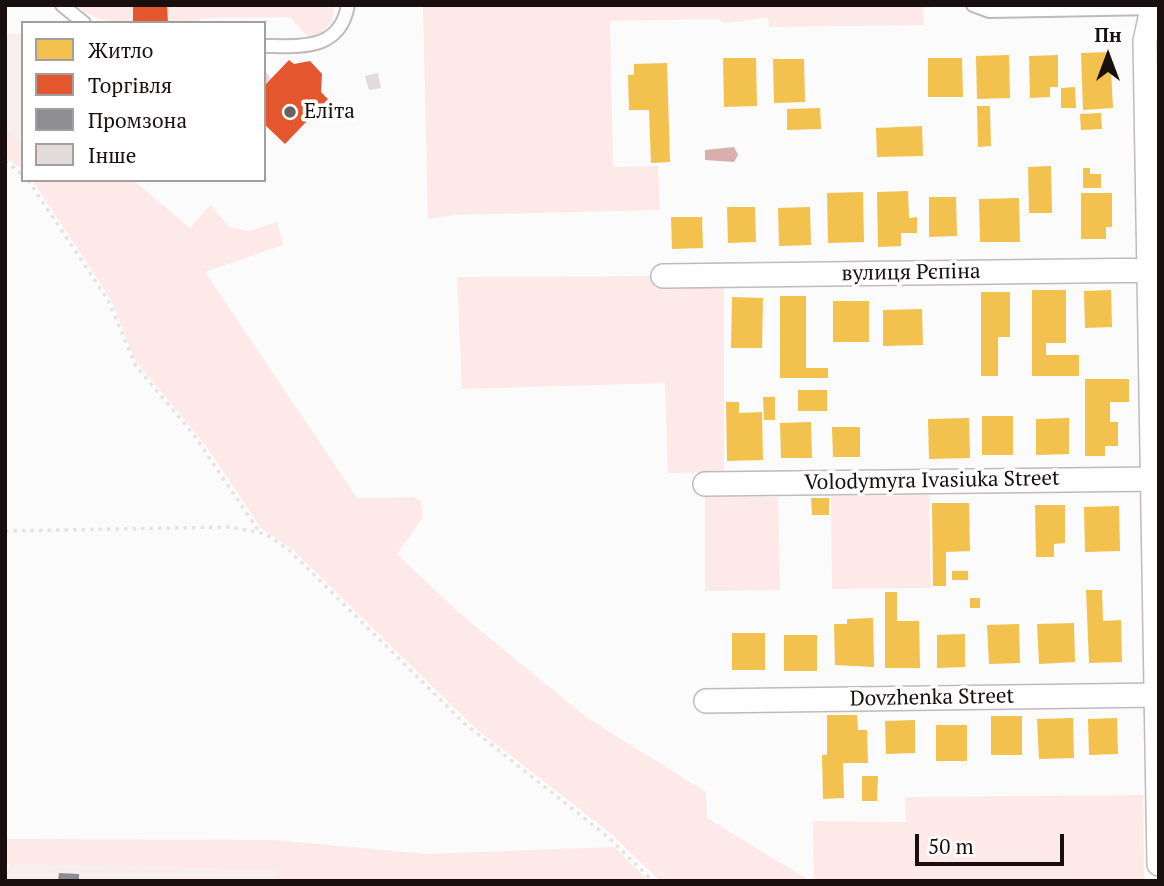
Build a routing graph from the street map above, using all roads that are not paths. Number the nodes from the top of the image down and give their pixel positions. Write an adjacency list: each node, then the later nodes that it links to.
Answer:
1 (62, 5): 5 (lane)
2 (348, 5): 6 (lane)
3 (973, 5): 4 (lane)
4 (1158, 7): 7 (street)
5 (82, 21)
6 (266, 46)
7 (1154, 270): 8 (street, вулиця Рєпіна); 9 (street)
8 (663, 276)
9 (1155, 479): 10 (street, Volodymyra Ivasiuka Street); 11 (street)
10 (705, 484)
11 (1156, 695): 12 (street, Dovzhenka Street); 13 (street)
12 (706, 701)
13 (1158, 869)

